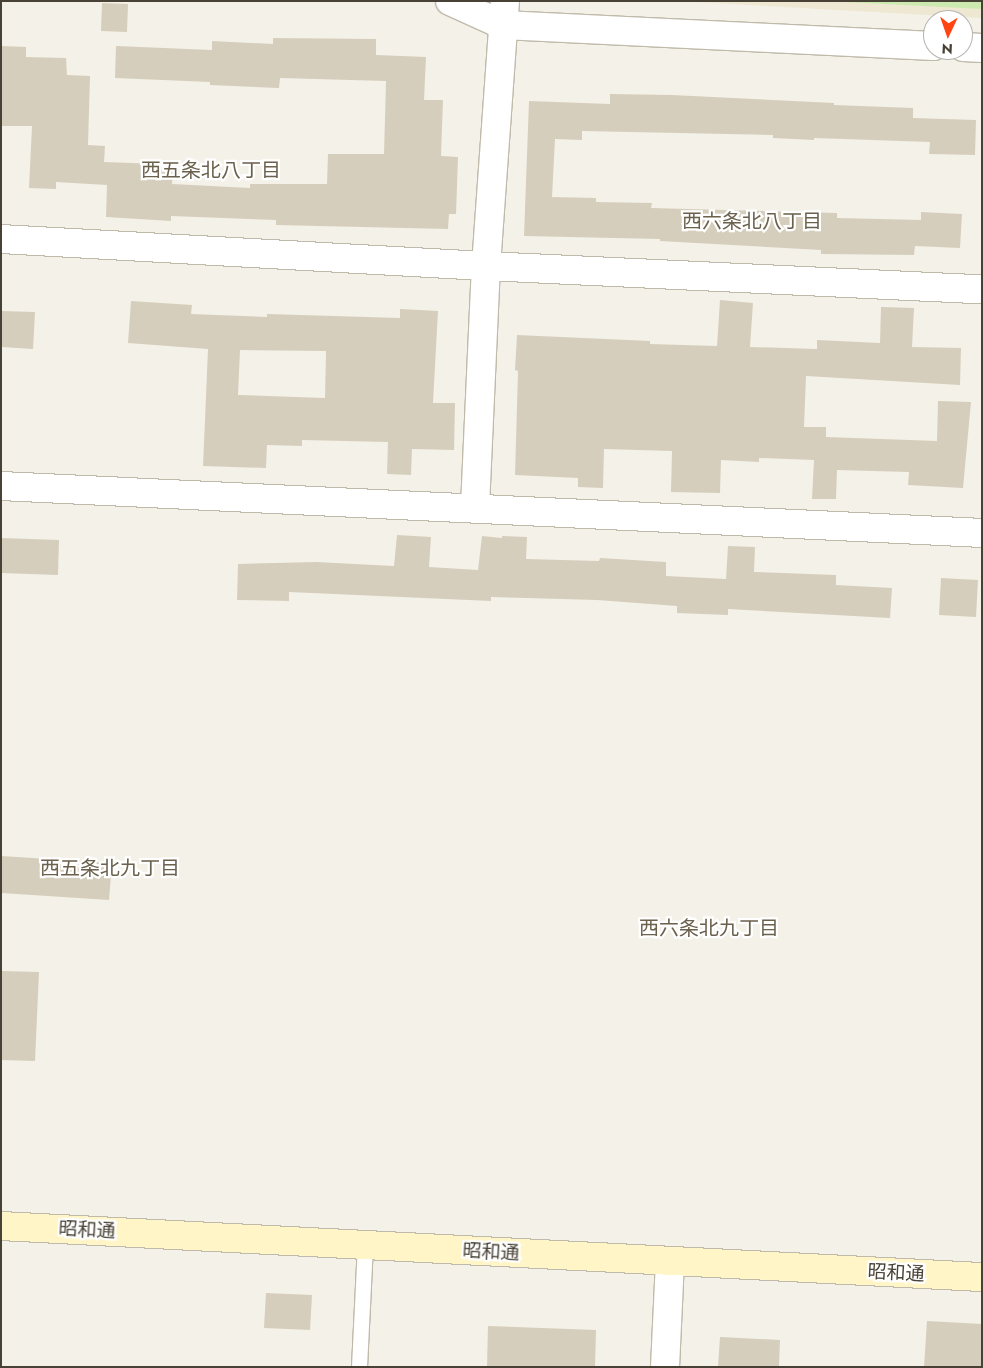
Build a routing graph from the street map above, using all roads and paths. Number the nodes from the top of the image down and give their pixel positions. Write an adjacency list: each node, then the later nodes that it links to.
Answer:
1 (450, 1): 2 (street)
2 (504, 13): 3 (street); 5 (street)
3 (923, 45)
4 (1, 239): 5 (street)
5 (486, 266): 6 (street); 8 (street)
6 (982, 289)
7 (1, 486): 8 (street)
8 (475, 507): 9 (street)
9 (982, 533)
10 (1, 1226): 11 (street, 昭和通)
11 (365, 1246): 12 (street, 昭和通); 14 (lane)
12 (670, 1262): 13 (street, 昭和通); 15 (street)
13 (982, 1277)
14 (359, 1367)
15 (665, 1367)

